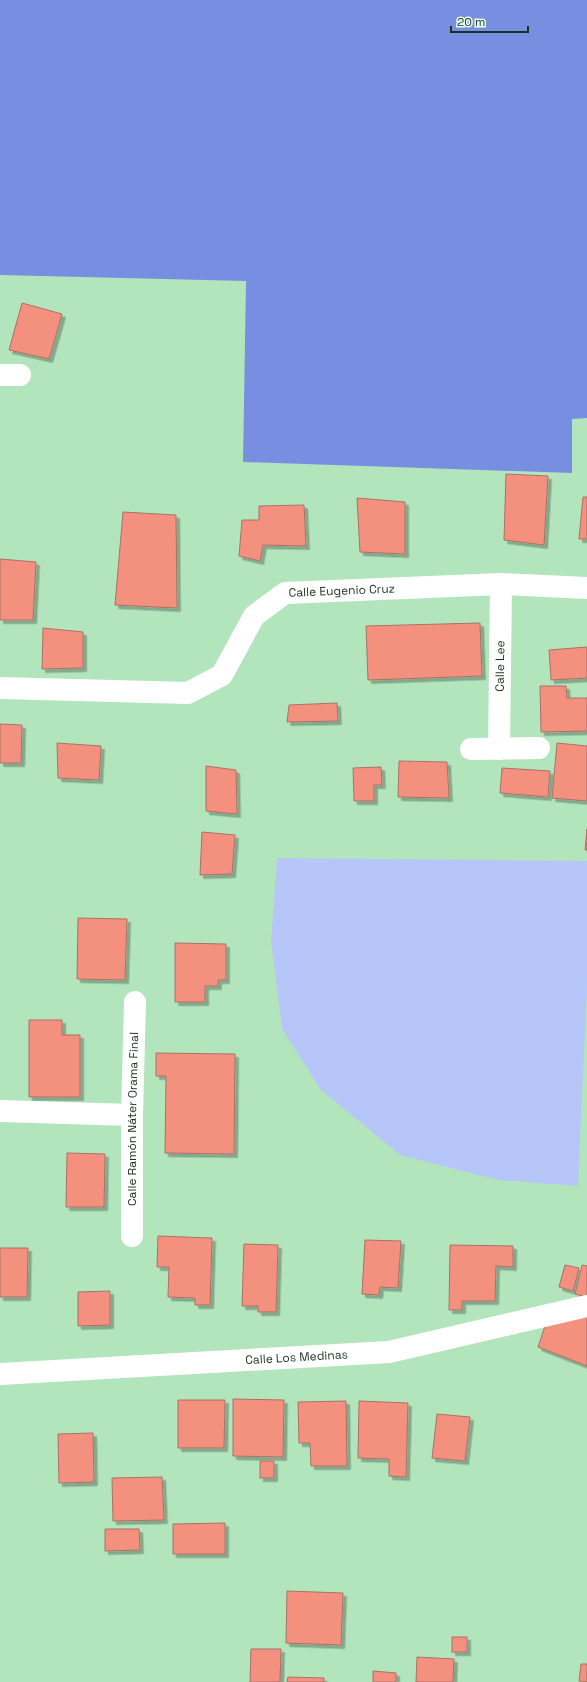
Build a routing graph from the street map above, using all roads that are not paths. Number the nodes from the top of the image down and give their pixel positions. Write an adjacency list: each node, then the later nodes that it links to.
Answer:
1 (501, 584): 2 (street, Calle Eugenio Cruz); 3 (street, Calle Eugenio Cruz); 6 (street, Calle Lee)
2 (587, 588)
3 (0, 688)
4 (539, 748): 6 (street)
5 (472, 749): 6 (street)
6 (499, 749)
7 (135, 1002): 9 (street, Calle Ramón Náter Orama Final)
8 (0, 1111): 9 (street)
9 (132, 1115): 10 (street, Calle Ramón Náter Orama Final)
10 (132, 1236)
11 (587, 1306): 12 (street, Calle Los Medinas)
12 (0, 1374)

